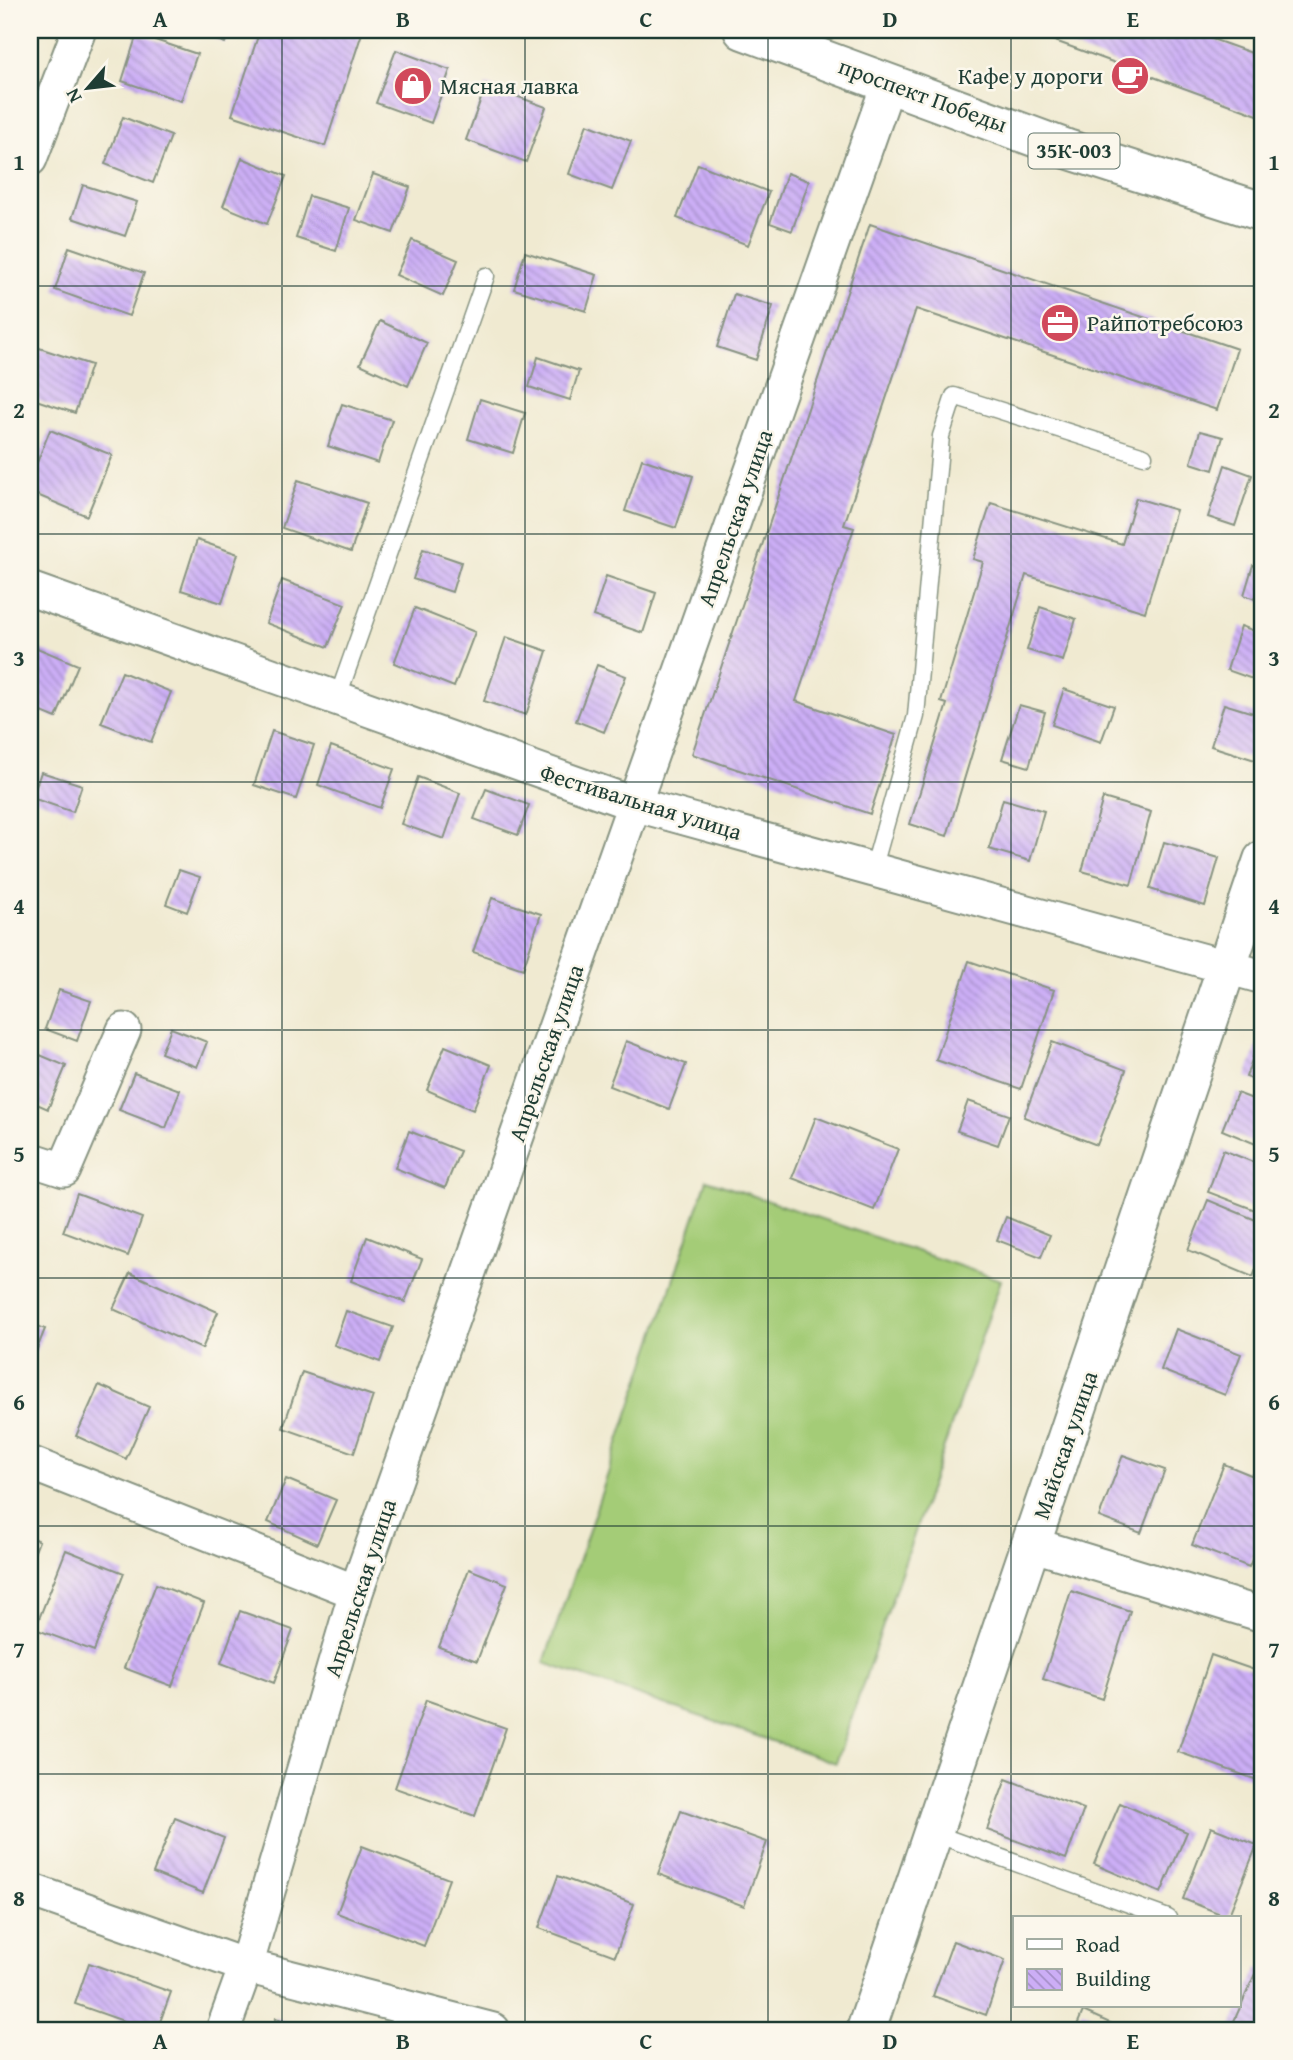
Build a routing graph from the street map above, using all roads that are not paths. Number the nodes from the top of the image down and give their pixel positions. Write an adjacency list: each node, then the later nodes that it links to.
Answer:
1 (79, 30): 4 (street)
2 (743, 30): 3 (street, проспект Победы / 35К-003)
3 (889, 82): 5 (street, проспект Победы / 35К-003); 10 (street, Апрельская улица)
4 (30, 159)
5 (1263, 212)
6 (485, 276): 9 (lane)
7 (1144, 456): 12 (lane)
8 (30, 589): 9 (street, Фестивальная улица)
9 (337, 699): 10 (street, Фестивальная улица)
10 (634, 804): 12 (street, Фестивальная улица); 19 (street, Апрельская улица)
11 (1263, 860): 13 (street, Майская улица)
12 (873, 870): 13 (street, Фестивальная улица)
13 (1226, 967): 14 (street, Фестивальная улица); 18 (street, Майская улица)
14 (1263, 977)
15 (124, 1030): 16 (street)
16 (30, 1159)
17 (30, 1463): 19 (street)
18 (1031, 1544): 20 (street); 21 (street, Майская улица)
19 (356, 1592): 24 (street, Апрельская улица)
20 (1263, 1615)
21 (933, 1833): 23 (lane); 27 (street, Майская улица)
22 (30, 1889): 24 (street)
23 (1162, 1916)
24 (246, 1966): 25 (street, Апрельская улица); 26 (street)
25 (223, 2030)
26 (493, 2030)
27 (866, 2030)

